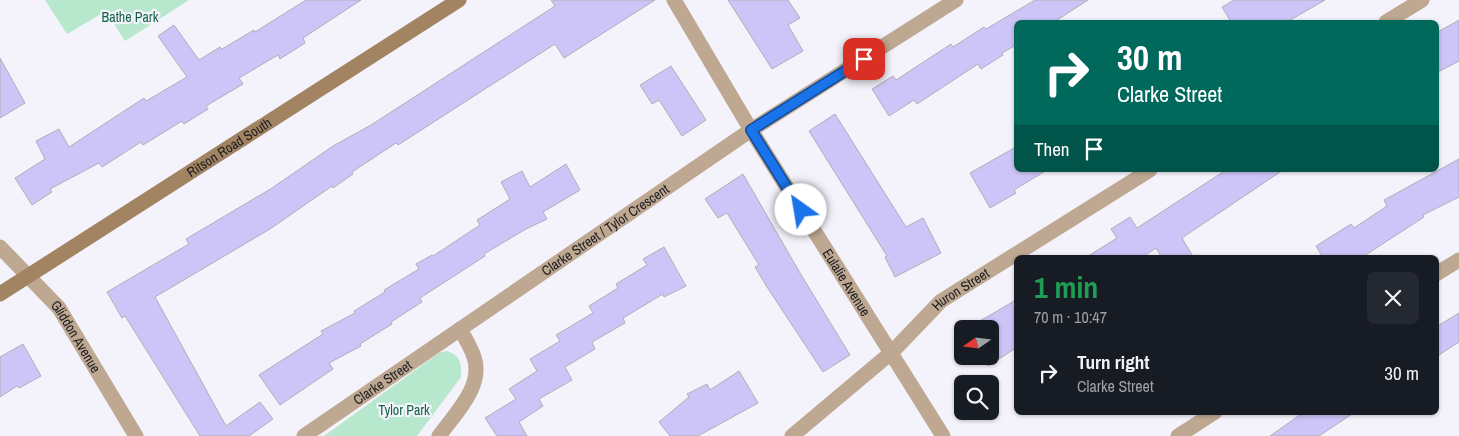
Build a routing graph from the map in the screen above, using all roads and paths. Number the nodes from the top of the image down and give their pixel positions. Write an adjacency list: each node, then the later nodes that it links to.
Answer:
1 (459, 0): 13 (main road, Ritson Road South)
2 (674, 0): 6 (street, Eulalie Avenue)
3 (956, 0): 6 (street)
4 (1422, 0): 5 (street)
5 (1389, 20)
6 (751, 130): 15 (street, Clarke Street / Tylor Crescent); 16 (street, Eulalie Avenue)
7 (1147, 172): 9 (street, Huron Street)
8 (0, 247): 13 (street, Gliddon Avenue)
9 (1014, 255)
10 (1014, 255): 16 (street, Huron Street)
11 (1459, 260): 12 (street)
12 (1439, 272)
13 (28, 276): 14 (main road, Ritson Road South); 18 (street, Gliddon Avenue)
14 (0, 294)
15 (460, 329): 19 (street, Clarke Street); 20 (street)
16 (892, 352): 21 (street, Huron Street); 22 (street, Eulalie Avenue)
17 (1210, 415): 23 (street)
18 (136, 436)
19 (304, 436)
20 (439, 436)
21 (792, 436)
22 (944, 436)
23 (1178, 436)

